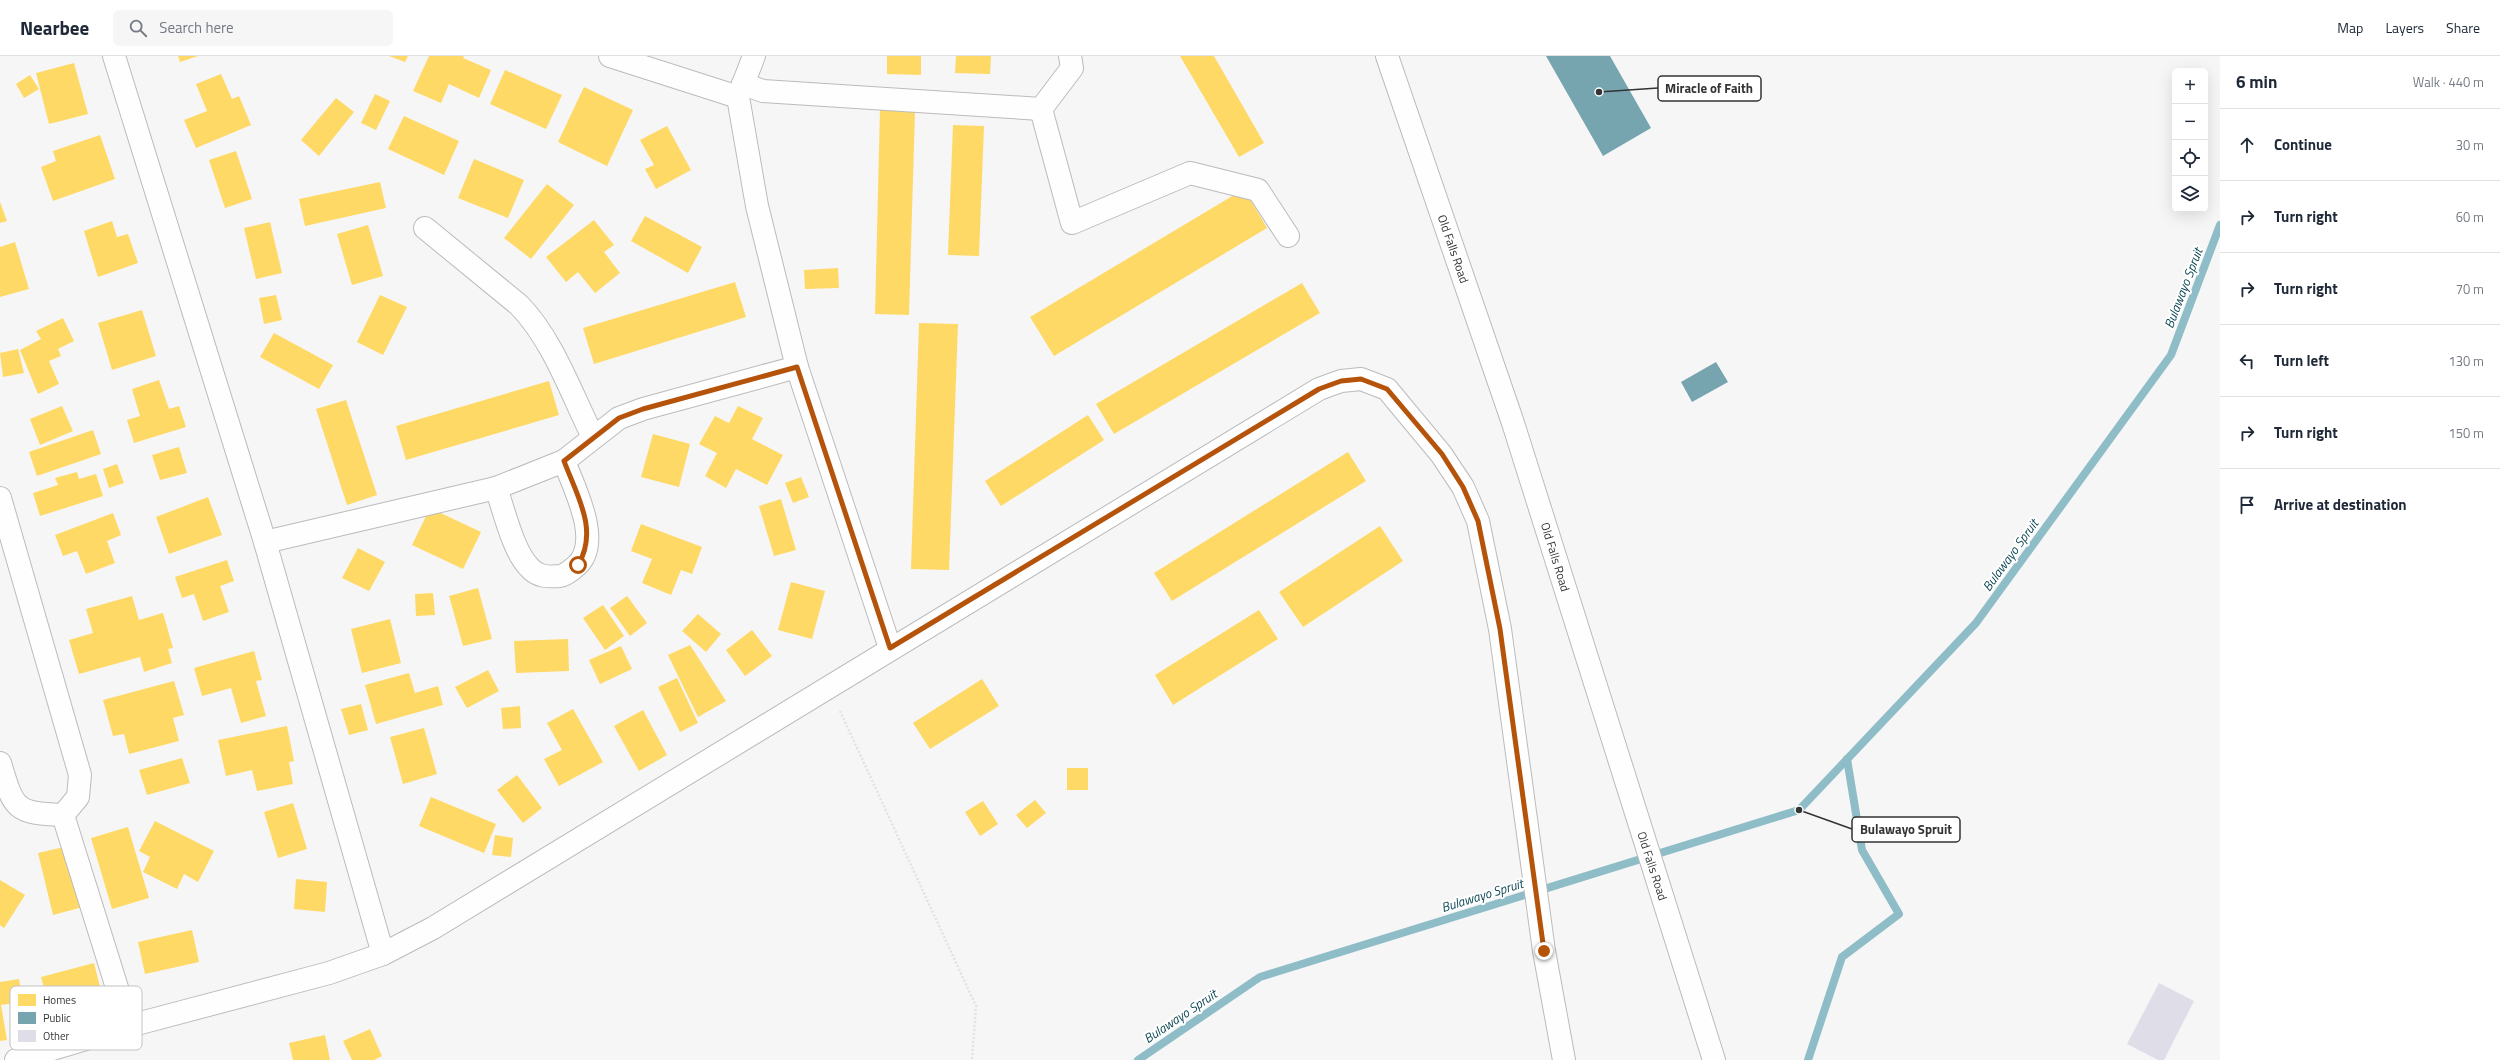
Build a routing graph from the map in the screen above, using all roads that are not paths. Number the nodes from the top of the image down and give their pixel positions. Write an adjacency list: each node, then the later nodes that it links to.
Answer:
1 (114, 56): 15 (street)
2 (610, 56): 6 (street)
3 (754, 56): 6 (street)
4 (1070, 56): 7 (street)
5 (1388, 56): 25 (street, Old Falls Road)
6 (741, 91): 7 (street); 10 (street)
7 (1041, 109): 9 (street)
8 (425, 228): 11 (street)
9 (1288, 236)
10 (797, 367): 11 (street); 16 (street)
11 (593, 437): 12 (street)
12 (564, 461): 13 (street); 13 (street)
13 (496, 488): 15 (street)
14 (0, 498): 18 (street)
15 (265, 542): 19 (street)
16 (890, 648): 19 (street); 24 (street)
17 (0, 763): 18 (street)
18 (63, 815): 20 (street)
19 (383, 954): 21 (street)
20 (116, 986)
21 (142, 1022)
22 (49, 1050): 23 (street)
23 (16, 1060)
24 (1564, 1060)
25 (1714, 1060)

